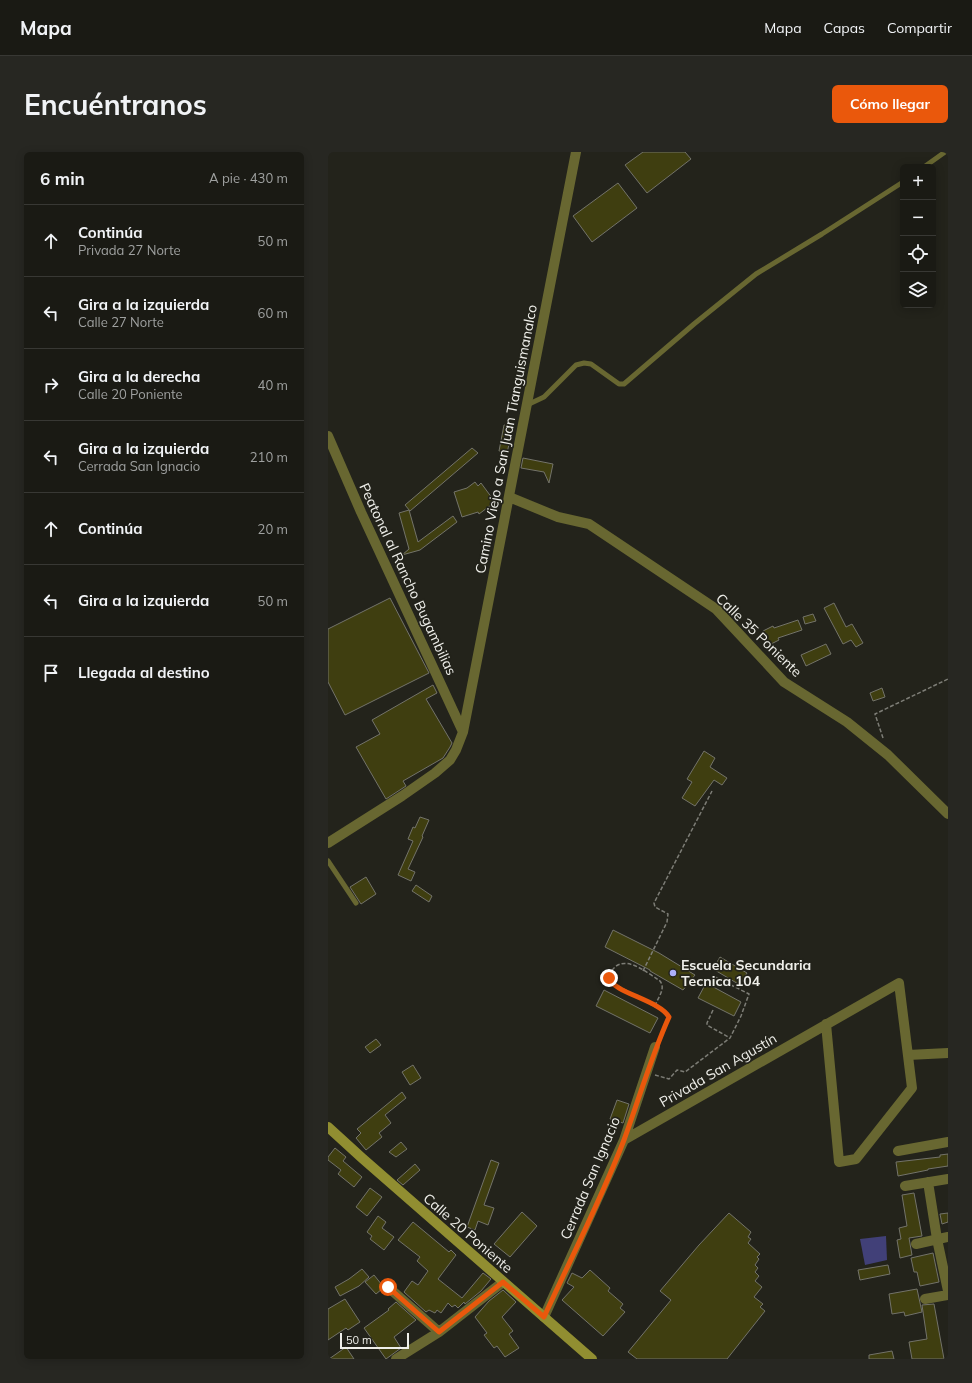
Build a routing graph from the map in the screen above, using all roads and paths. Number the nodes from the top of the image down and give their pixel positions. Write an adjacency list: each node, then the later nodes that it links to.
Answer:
1 (576, 152): 5 (street, Camino Viejo a San Juan Tianguismanalco)
2 (945, 152): 3 (lane)
3 (928, 164)
4 (900, 184): 5 (lane)
5 (527, 405): 7 (street, Camino Viejo a San Juan Tianguismanalco)
6 (328, 436): 9 (street, Peatonal al Rancho Bugambilias)
7 (509, 497): 9 (street, Camino Viejo a San Juan Tianguismanalco); 10 (street, Calle 35 Poniente)
8 (948, 679): 10 (path)
9 (463, 732): 13 (street, Camino Viejo a San Juan Tianguismanalco)
10 (888, 755): 12 (street, Calle 35 Poniente)
11 (712, 791): 16 (path)
12 (948, 814)
13 (328, 843)
14 (328, 861): 15 (lane)
15 (356, 903)
16 (643, 970): 18 (path); 18 (path)
17 (715, 977): 21 (path)
18 (654, 1006): 22 (path)
19 (713, 1010): 21 (path)
20 (826, 1024): 24 (street, Privada San Agustín); 24 (street, Privada San Agustín); 27 (street, Privada San Agustín)
21 (730, 1038): 25 (path)
22 (656, 1047): 25 (street, Cerrada San Ignacio)
23 (948, 1053): 24 (street)
24 (908, 1055)
25 (647, 1073): 27 (street, Cerrada San Ignacio)
26 (328, 1127): 36 (main road, Calle 20 Poniente)
27 (624, 1140): 41 (street, Cerrada San Ignacio)
28 (948, 1142): 29 (street)
29 (898, 1151)
30 (948, 1178): 31 (street)
31 (928, 1182): 32 (street); 34 (street)
32 (905, 1186)
33 (948, 1237): 34 (street)
34 (937, 1239): 35 (street); 38 (street)
35 (916, 1244)
36 (503, 1282): 41 (main road, Calle 20 Poniente); 42 (street)
37 (388, 1287): 42 (street)
38 (948, 1290)
39 (948, 1295): 40 (street)
40 (925, 1299)
41 (544, 1317): 44 (main road, Calle 20 Poniente)
42 (439, 1332): 43 (street)
43 (396, 1359)
44 (592, 1359)

